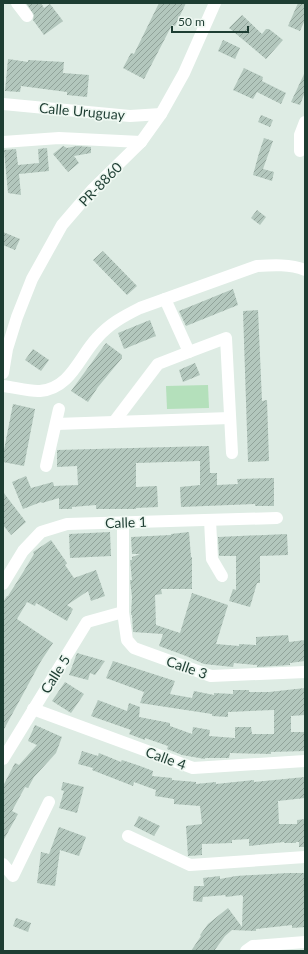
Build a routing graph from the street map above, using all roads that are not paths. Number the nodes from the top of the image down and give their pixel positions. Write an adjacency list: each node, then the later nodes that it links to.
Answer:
1 (17, 3): 3 (street)
2 (215, 3): 5 (street, PR-8860 / PR-8860)
3 (27, 16)
4 (3, 104): 5 (street, Calle Uruguay)
5 (161, 114): 8 (street, PR-8860 / PR-8860)
6 (305, 122): 9 (street)
7 (3, 142): 8 (street)
8 (141, 142): 13 (street, PR-8860 / PR-8860)
9 (300, 151)
10 (305, 270): 11 (street)
11 (165, 299): 12 (street); 14 (street)
12 (189, 352): 16 (street); 17 (street)
13 (3, 373)
14 (3, 386)
15 (59, 409): 18 (street)
16 (230, 418): 17 (street); 19 (street)
17 (114, 422): 18 (street)
18 (56, 424): 20 (street)
19 (232, 454)
20 (46, 466)
21 (277, 518): 22 (street, Calle 1)
22 (210, 520): 23 (street, Calle 1); 24 (street)
23 (123, 522): 25 (street, Calle 1); 26 (street, Calle 3)
24 (222, 576)
25 (3, 584)
26 (123, 612): 27 (street, Calle 3); 28 (street, Calle 5)
27 (305, 672)
28 (34, 709): 29 (street, Calle 5); 30 (street, Calle 4)
29 (3, 759)
30 (305, 761)
31 (49, 802): 34 (street)
32 (128, 836): 33 (street)
33 (305, 857)
34 (3, 864)
35 (305, 942): 36 (street)
36 (246, 951)

